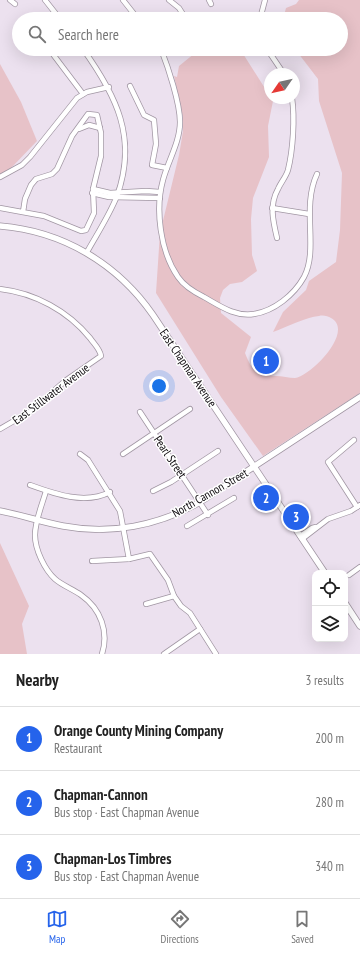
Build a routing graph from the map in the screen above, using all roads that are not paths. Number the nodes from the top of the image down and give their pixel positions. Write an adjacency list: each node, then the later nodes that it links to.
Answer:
1 (10, 0): 6 (street)
2 (45, 0): 7 (street)
3 (123, 0): 8 (street)
4 (169, 0): 9 (street)
5 (265, 0): 10 (street)
6 (14, 4)
7 (54, 12)
8 (132, 12)
9 (182, 12)
10 (262, 12)
11 (54, 56): 18 (street)
12 (88, 56): 17 (street)
13 (163, 56): 22 (street)
14 (272, 56): 15 (street)
15 (280, 68)
16 (130, 86): 22 (street)
17 (109, 87): 18 (street); 26 (street)
18 (83, 94): 24 (street)
19 (292, 104): 31 (street)
20 (100, 128): 21 (street); 21 (street); 25 (street)
21 (77, 130): 32 (street)
22 (167, 168): 27 (street)
23 (317, 174): 33 (street)
24 (0, 177)
25 (92, 191): 26 (street); 28 (street); 32 (street)
26 (118, 192): 27 (street); 28 (street)
27 (160, 192): 29 (street)
28 (116, 197): 29 (street); 36 (street)
29 (160, 198): 33 (street)
30 (0, 208): 32 (street)
31 (272, 208): 33 (street); 35 (street)
32 (23, 212)
33 (309, 214)
34 (0, 226): 36 (main road, East Chapman Avenue)
35 (277, 238)
36 (87, 252): 47 (main road, East Chapman Avenue)
37 (0, 289): 41 (street, East Stillwater Avenue)
38 (360, 397): 47 (main road, North Cannon Street)
39 (190, 409): 42 (street)
40 (140, 412): 42 (street, Pearl Street)
41 (0, 429)
42 (154, 433): 46 (street); 48 (street, Pearl Street)
43 (354, 440): 55 (street)
44 (218, 451): 48 (street)
45 (80, 454): 52 (street)
46 (123, 454)
47 (254, 467): 54 (main road, North Cannon Street); 61 (main road, East Chapman Avenue)
48 (182, 475): 51 (street); 54 (street, Pearl Street)
49 (30, 485): 50 (street)
50 (46, 491): 52 (street); 58 (street)
51 (153, 491)
52 (110, 492): 60 (street)
53 (234, 498): 57 (street)
54 (200, 502): 57 (street, Pearl Street); 60 (main road, North Cannon Street)
55 (359, 506): 61 (street)
56 (0, 511): 58 (main road, North Cannon Street)
57 (208, 515): 59 (street)
58 (37, 520): 60 (main road, North Cannon Street); 72 (street)
59 (187, 526)
60 (125, 528): 62 (street)
61 (301, 537): 65 (main road, East Chapman Avenue)
62 (129, 559): 63 (street); 67 (street)
63 (92, 561)
64 (360, 567): 66 (street)
65 (323, 570)
66 (349, 575)
67 (174, 596): 68 (street); 71 (street)
68 (146, 604)
69 (347, 606): 70 (main road)
70 (360, 626)
71 (200, 629): 73 (street); 74 (street)
72 (102, 654)
73 (164, 654)
74 (216, 654)

